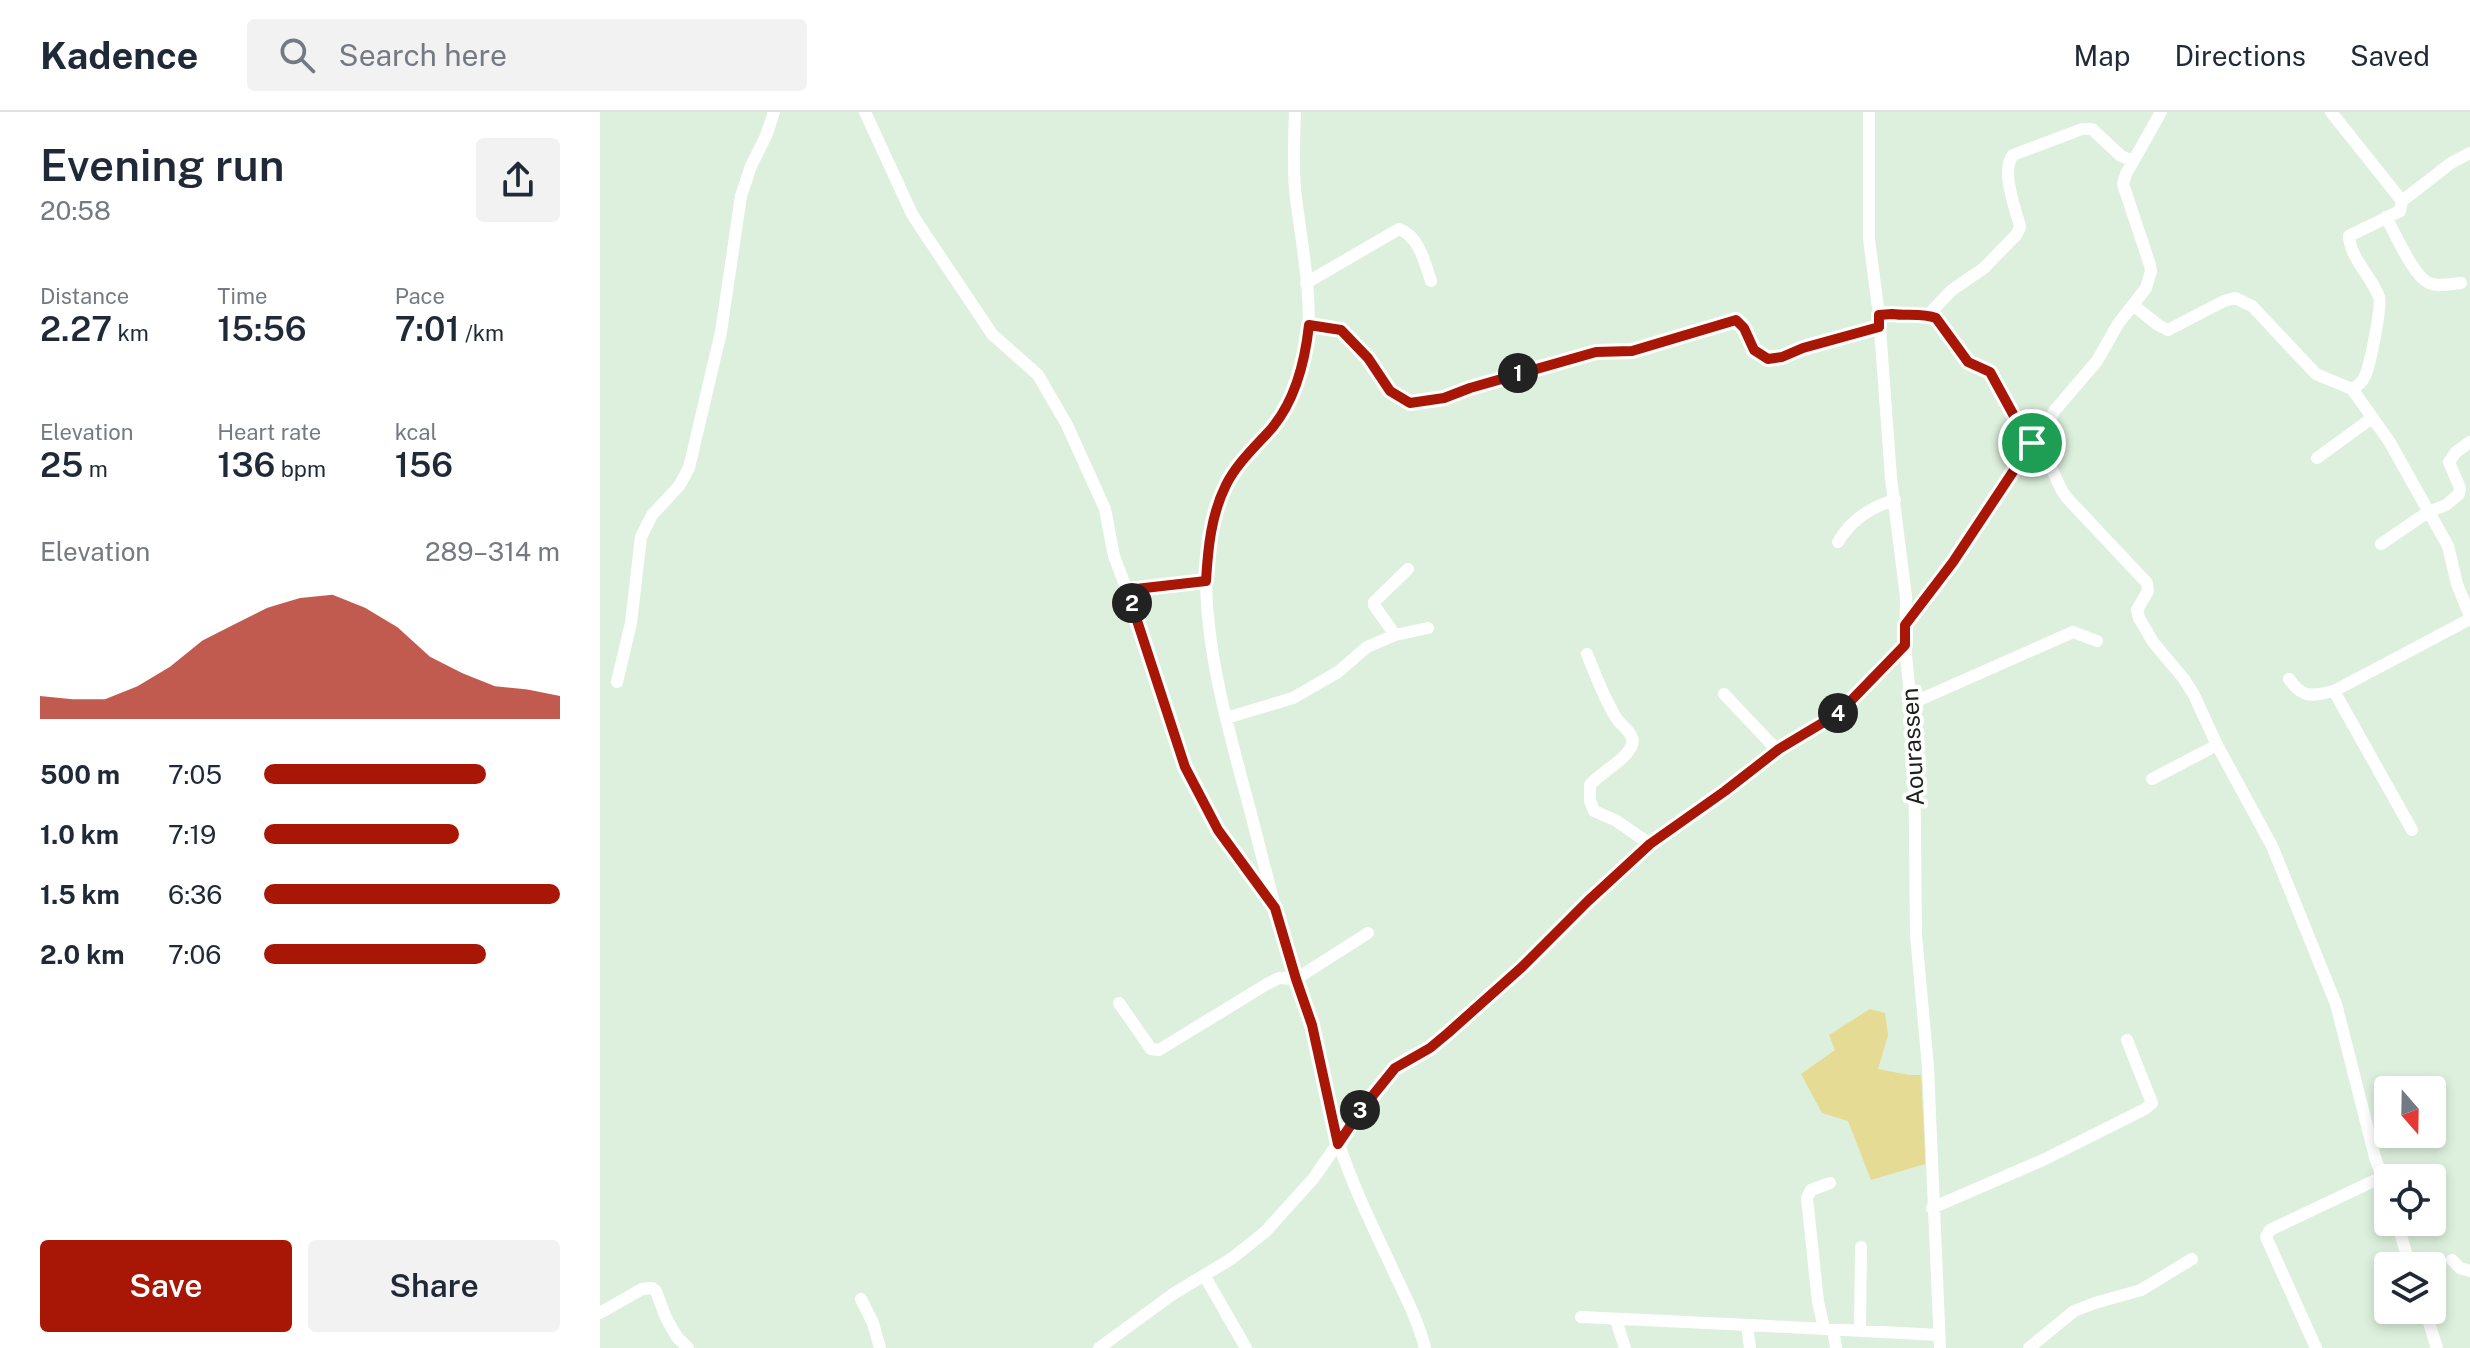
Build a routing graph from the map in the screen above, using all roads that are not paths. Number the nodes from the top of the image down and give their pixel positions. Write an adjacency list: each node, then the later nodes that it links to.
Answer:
1 (774, 112): 38 (street)
2 (865, 112): 29 (street)
3 (1295, 112): 12 (street)
4 (1869, 112): 16 (street, Aourassen)
5 (2161, 112): 8 (street)
6 (2331, 112): 9 (street)
7 (2470, 153): 9 (street)
8 (2133, 161): 14 (street); 15 (street)
9 (2402, 201): 10 (street)
10 (2386, 217): 13 (street); 18 (street)
11 (1431, 281): 12 (street)
12 (1306, 283): 17 (street)
13 (2461, 283)
14 (2133, 305): 18 (street); 21 (street)
15 (1928, 315): 16 (street); 21 (street)
16 (1879, 321): 17 (street); 23 (street, Aourassen)
17 (1309, 325): 28 (street)
18 (2352, 389): 19 (street)
19 (2372, 418): 22 (street); 24 (street)
20 (2470, 442): 24 (street)
21 (2032, 443): 31 (street); 43 (street)
22 (2317, 458)
23 (1895, 500): 25 (street); 31 (street, Aourassen)
24 (2428, 512): 26 (street); 30 (street)
25 (1838, 542)
26 (2381, 544)
27 (1408, 569): 33 (street)
28 (1206, 581): 29 (street); 42 (street)
29 (1127, 590): 48 (street)
30 (2470, 617): 39 (street)
31 (1905, 625): 35 (street, Aourassen)
32 (1428, 628): 33 (street)
33 (1395, 635): 42 (street)
34 (2097, 641): 41 (street)
35 (1905, 645): 41 (street, Aourassen); 44 (street)
36 (1587, 654): 47 (street)
37 (2289, 679): 39 (street)
38 (617, 682)
39 (2334, 691): 46 (street)
40 (1724, 694): 44 (street)
41 (1910, 704): 57 (street, Aourassen)
42 (1226, 718): 48 (street)
43 (2217, 745): 45 (street); 54 (street)
44 (1777, 750): 47 (street)
45 (2152, 779)
46 (2412, 830)
47 (1650, 844): 53 (street)
48 (1275, 908): 50 (street)
49 (1368, 933): 50 (street)
50 (1296, 979): 51 (street); 53 (street)
51 (1119, 1003)
52 (2127, 1040): 57 (street)
53 (1338, 1144): 62 (street); 76 (street)
54 (2378, 1164)
55 (2374, 1181): 81 (street)
56 (1830, 1183): 69 (street)
57 (1932, 1208): 71 (street, Aourassen)
58 (1861, 1247): 70 (street)
59 (2192, 1259): 80 (street)
60 (2452, 1260): 61 (street)
61 (2470, 1271)
62 (1204, 1275): 74 (street); 75 (street)
63 (861, 1299): 73 (street)
64 (600, 1313): 72 (street)
65 (1581, 1317): 66 (street)
66 (1616, 1320): 68 (street); 77 (street)
67 (2429, 1324): 82 (street)
68 (1747, 1325): 69 (street); 78 (street)
69 (1829, 1329): 70 (street); 79 (street)
70 (1860, 1331): 71 (street)
71 (1940, 1341)
72 (688, 1348)
73 (880, 1348)
74 (1099, 1348)
75 (1246, 1348)
76 (1425, 1348)
77 (1625, 1348)
78 (1750, 1348)
79 (1836, 1348)
80 (2029, 1348)
81 (2316, 1348)
82 (2437, 1348)

